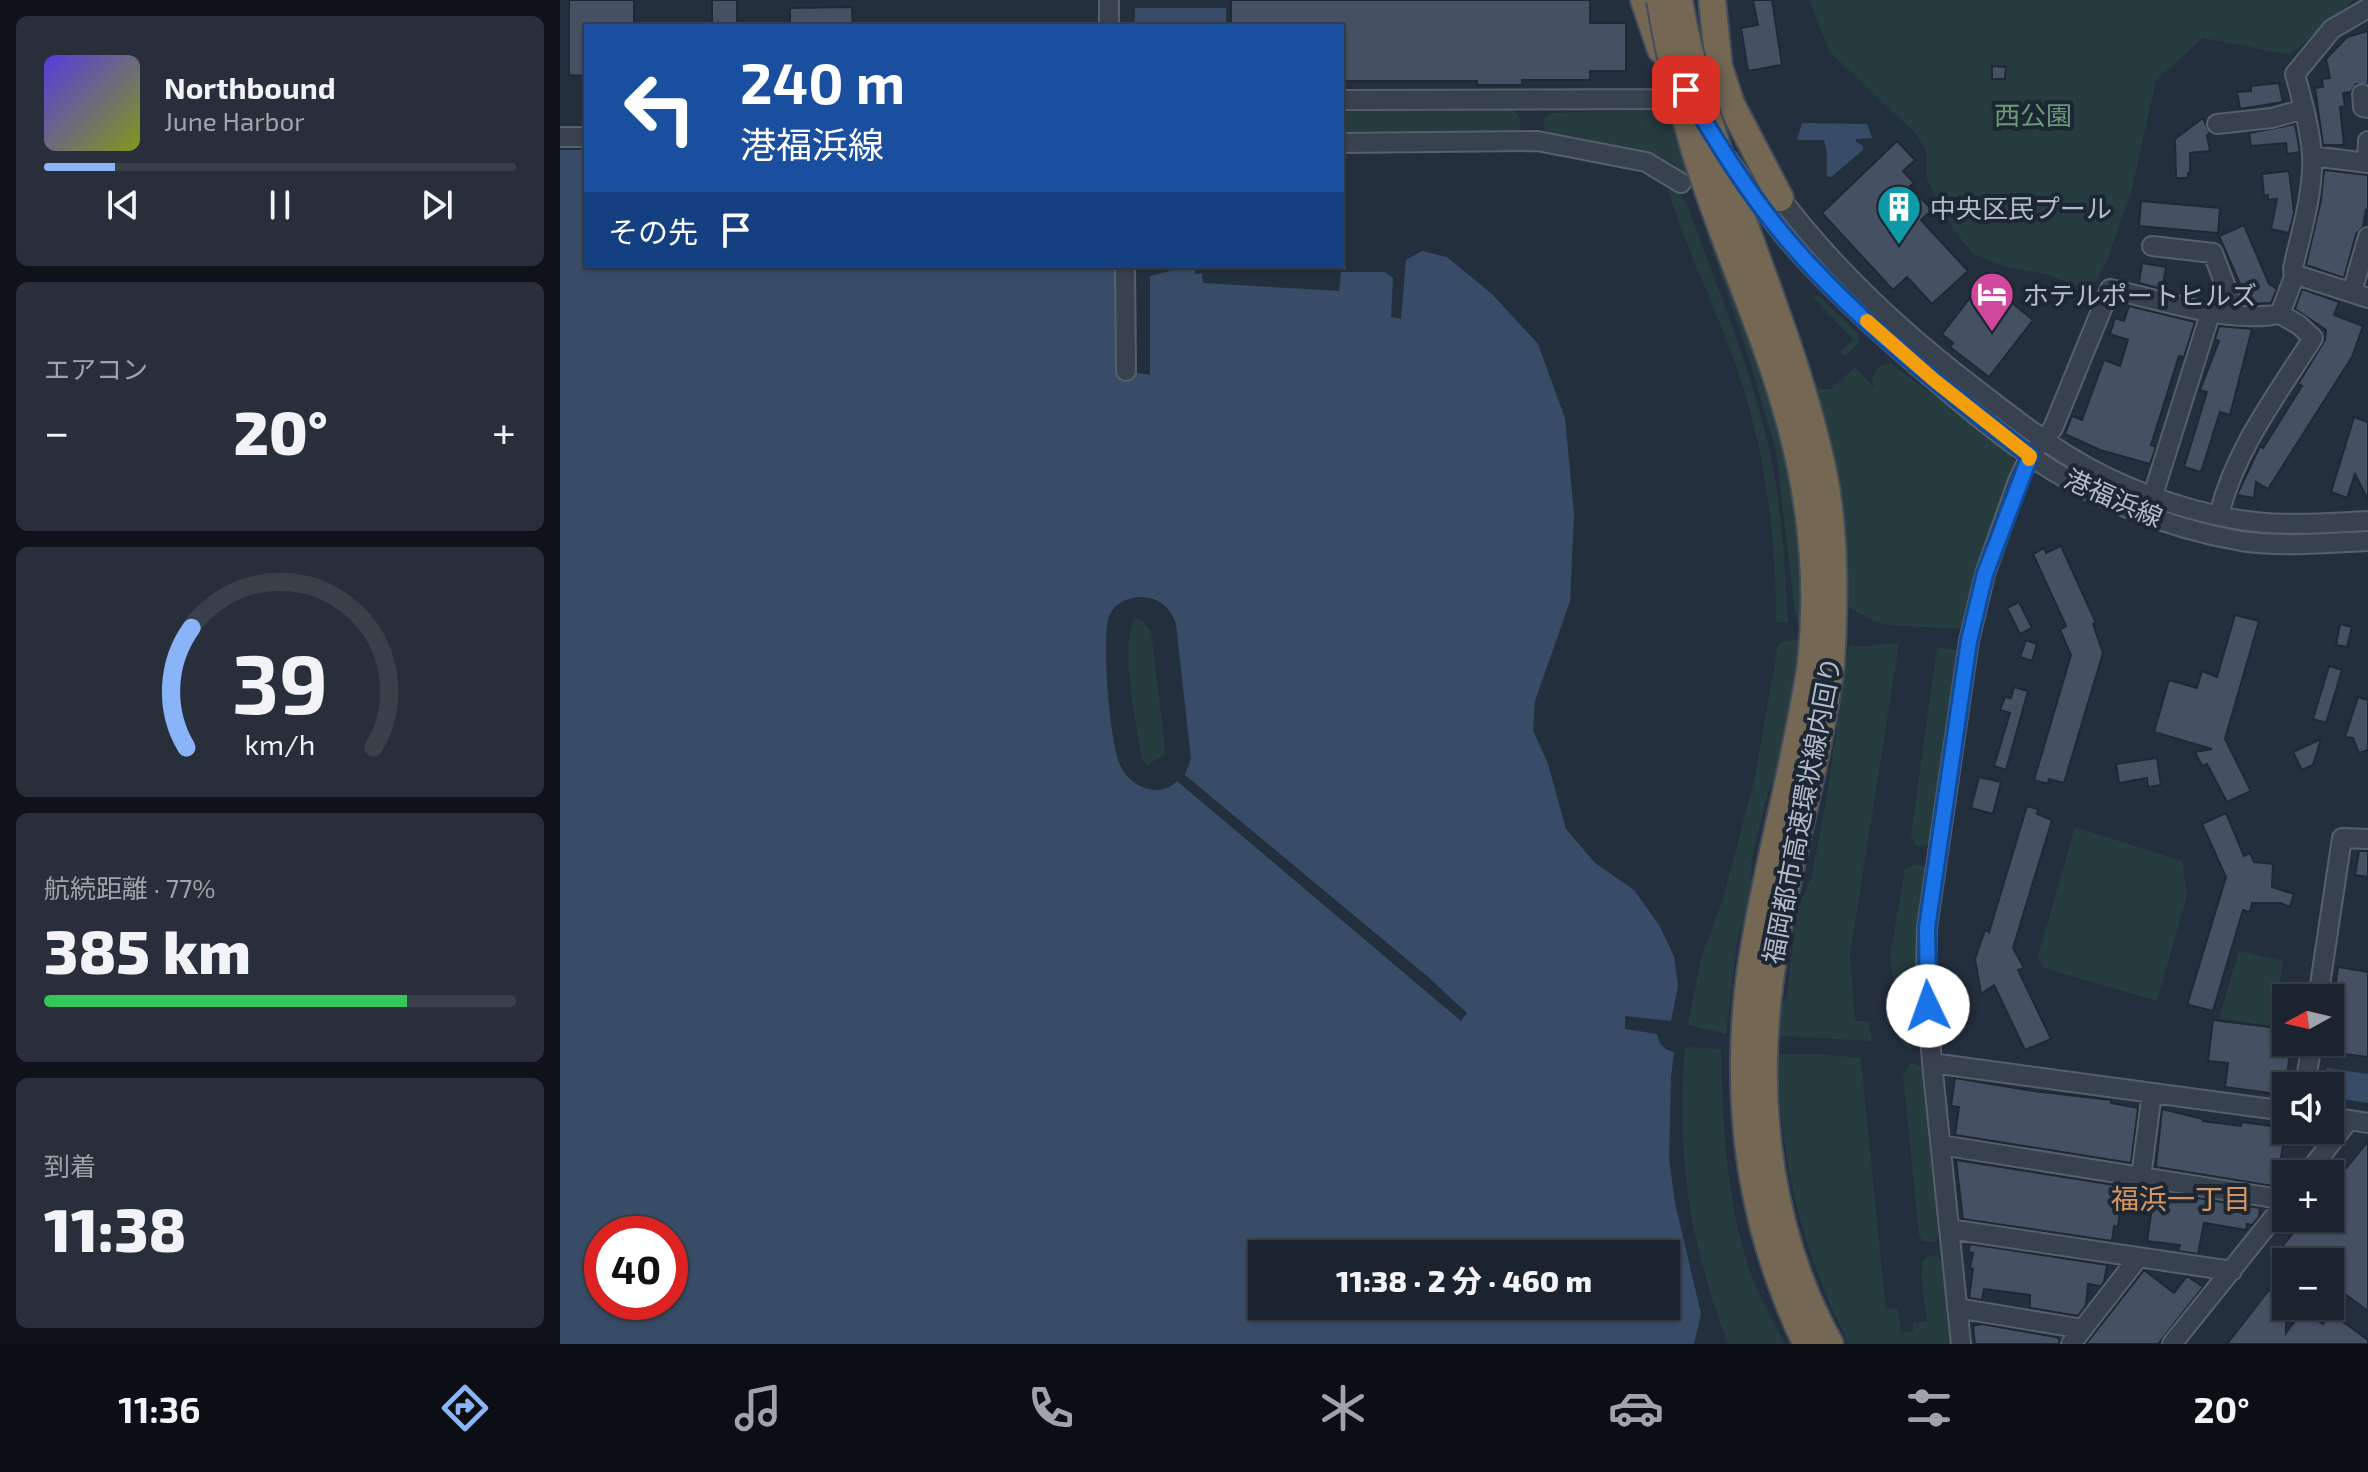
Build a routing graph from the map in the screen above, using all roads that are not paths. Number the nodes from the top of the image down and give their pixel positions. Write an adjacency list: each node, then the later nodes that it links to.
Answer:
1 (1109, 0): 8 (street)
2 (1644, 0): 9 (highway)
3 (1661, 0): 9 (street, 港福浜線); 36 (highway, bridge)
4 (1681, 0): 9 (street, 港福浜線); 36 (highway, 福岡都市高速環状線内回り, bridge)
5 (1703, 0): 9 (highway)
6 (1712, 0): 20 (highway)
7 (2368, 8): 11 (street)
8 (1109, 24)
9 (1697, 87): 10 (street); 20 (street, 港福浜線); 31 (street, 港福浜線)
10 (1344, 100)
11 (2304, 109): 12 (street); 17 (street)
12 (2217, 124)
13 (560, 137): 14 (street)
14 (584, 137)
15 (2368, 141): 18 (street)
16 (1344, 143): 19 (street)
17 (2312, 156): 18 (street); 24 (street)
18 (2367, 162)
19 (1681, 183)
20 (1780, 198): 30 (street, 港福浜線)
21 (2368, 237): 25 (street)
22 (2152, 246): 28 (street)
23 (1125, 268): 29 (street)
24 (2294, 277): 25 (street); 27 (street)
25 (2360, 295)
26 (2211, 311): 28 (street); 30 (street); 32 (street)
27 (2280, 314): 28 (street); 33 (street)
28 (2233, 315)
29 (1126, 371)
30 (2045, 439): 31 (street); 32 (street, 港福浜線)
31 (2030, 456): 35 (street, 港福浜線); 39 (street)
32 (2153, 495): 33 (street, 港福浜線)
33 (2219, 515): 34 (street, 港福浜線)
34 (2368, 521)
35 (2368, 541)
36 (1821, 664): 42 (highway)
37 (2368, 839): 38 (street)
38 (2320, 984)
39 (1932, 1063): 40 (street); 44 (street)
40 (2152, 1093): 41 (street); 46 (street)
41 (2272, 1109)
42 (1755, 1121): 54 (highway); 55 (highway)
43 (2359, 1121): 45 (street)
44 (1941, 1145): 46 (street); 49 (street)
45 (2321, 1160)
46 (2141, 1177): 47 (street)
47 (2272, 1199)
48 (2272, 1219): 51 (street)
49 (1949, 1229): 50 (street); 52 (street)
50 (2138, 1258): 51 (street); 53 (street)
51 (2232, 1271): 58 (street)
52 (1957, 1308): 53 (street); 56 (street)
53 (2083, 1329): 57 (street)
54 (1807, 1344)
55 (1830, 1344)
56 (1961, 1344)
57 (2071, 1344)
58 (2172, 1344)

